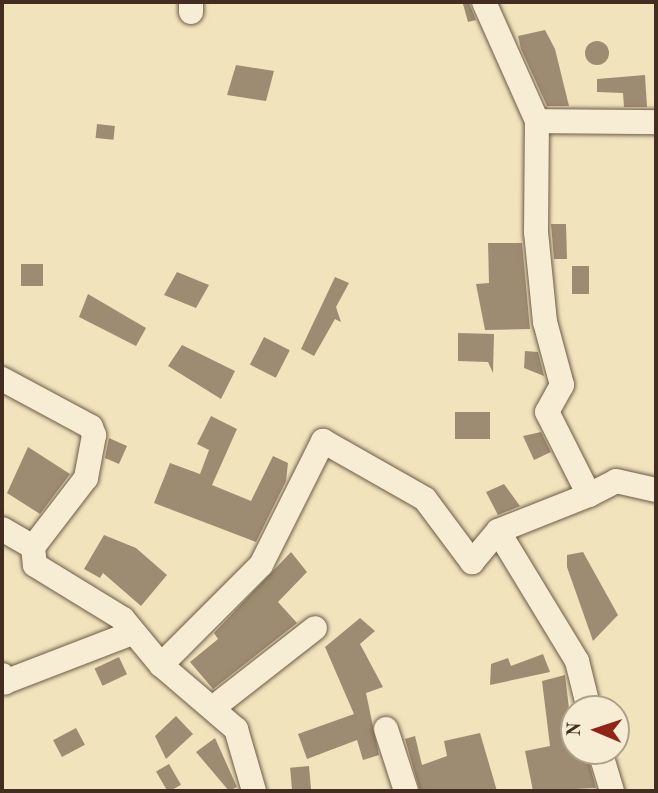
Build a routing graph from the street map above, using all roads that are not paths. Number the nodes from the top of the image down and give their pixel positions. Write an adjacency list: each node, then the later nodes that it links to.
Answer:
1 (484, 2): 2 (street)
2 (537, 121): 3 (street); 6 (street)
3 (656, 122)
4 (2, 379): 9 (street)
5 (656, 490): 6 (street)
6 (589, 495): 8 (street)
7 (2, 529): 9 (street)
8 (498, 531): 12 (street); 14 (street)
9 (33, 547): 11 (street)
10 (315, 628): 15 (street)
11 (132, 633): 12 (street); 13 (street)
12 (161, 664): 15 (street)
13 (2, 675)
14 (586, 695)
15 (214, 707): 19 (street)
16 (386, 729): 20 (street)
17 (603, 765): 18 (street)
18 (608, 790)
19 (254, 791)
20 (406, 791)

